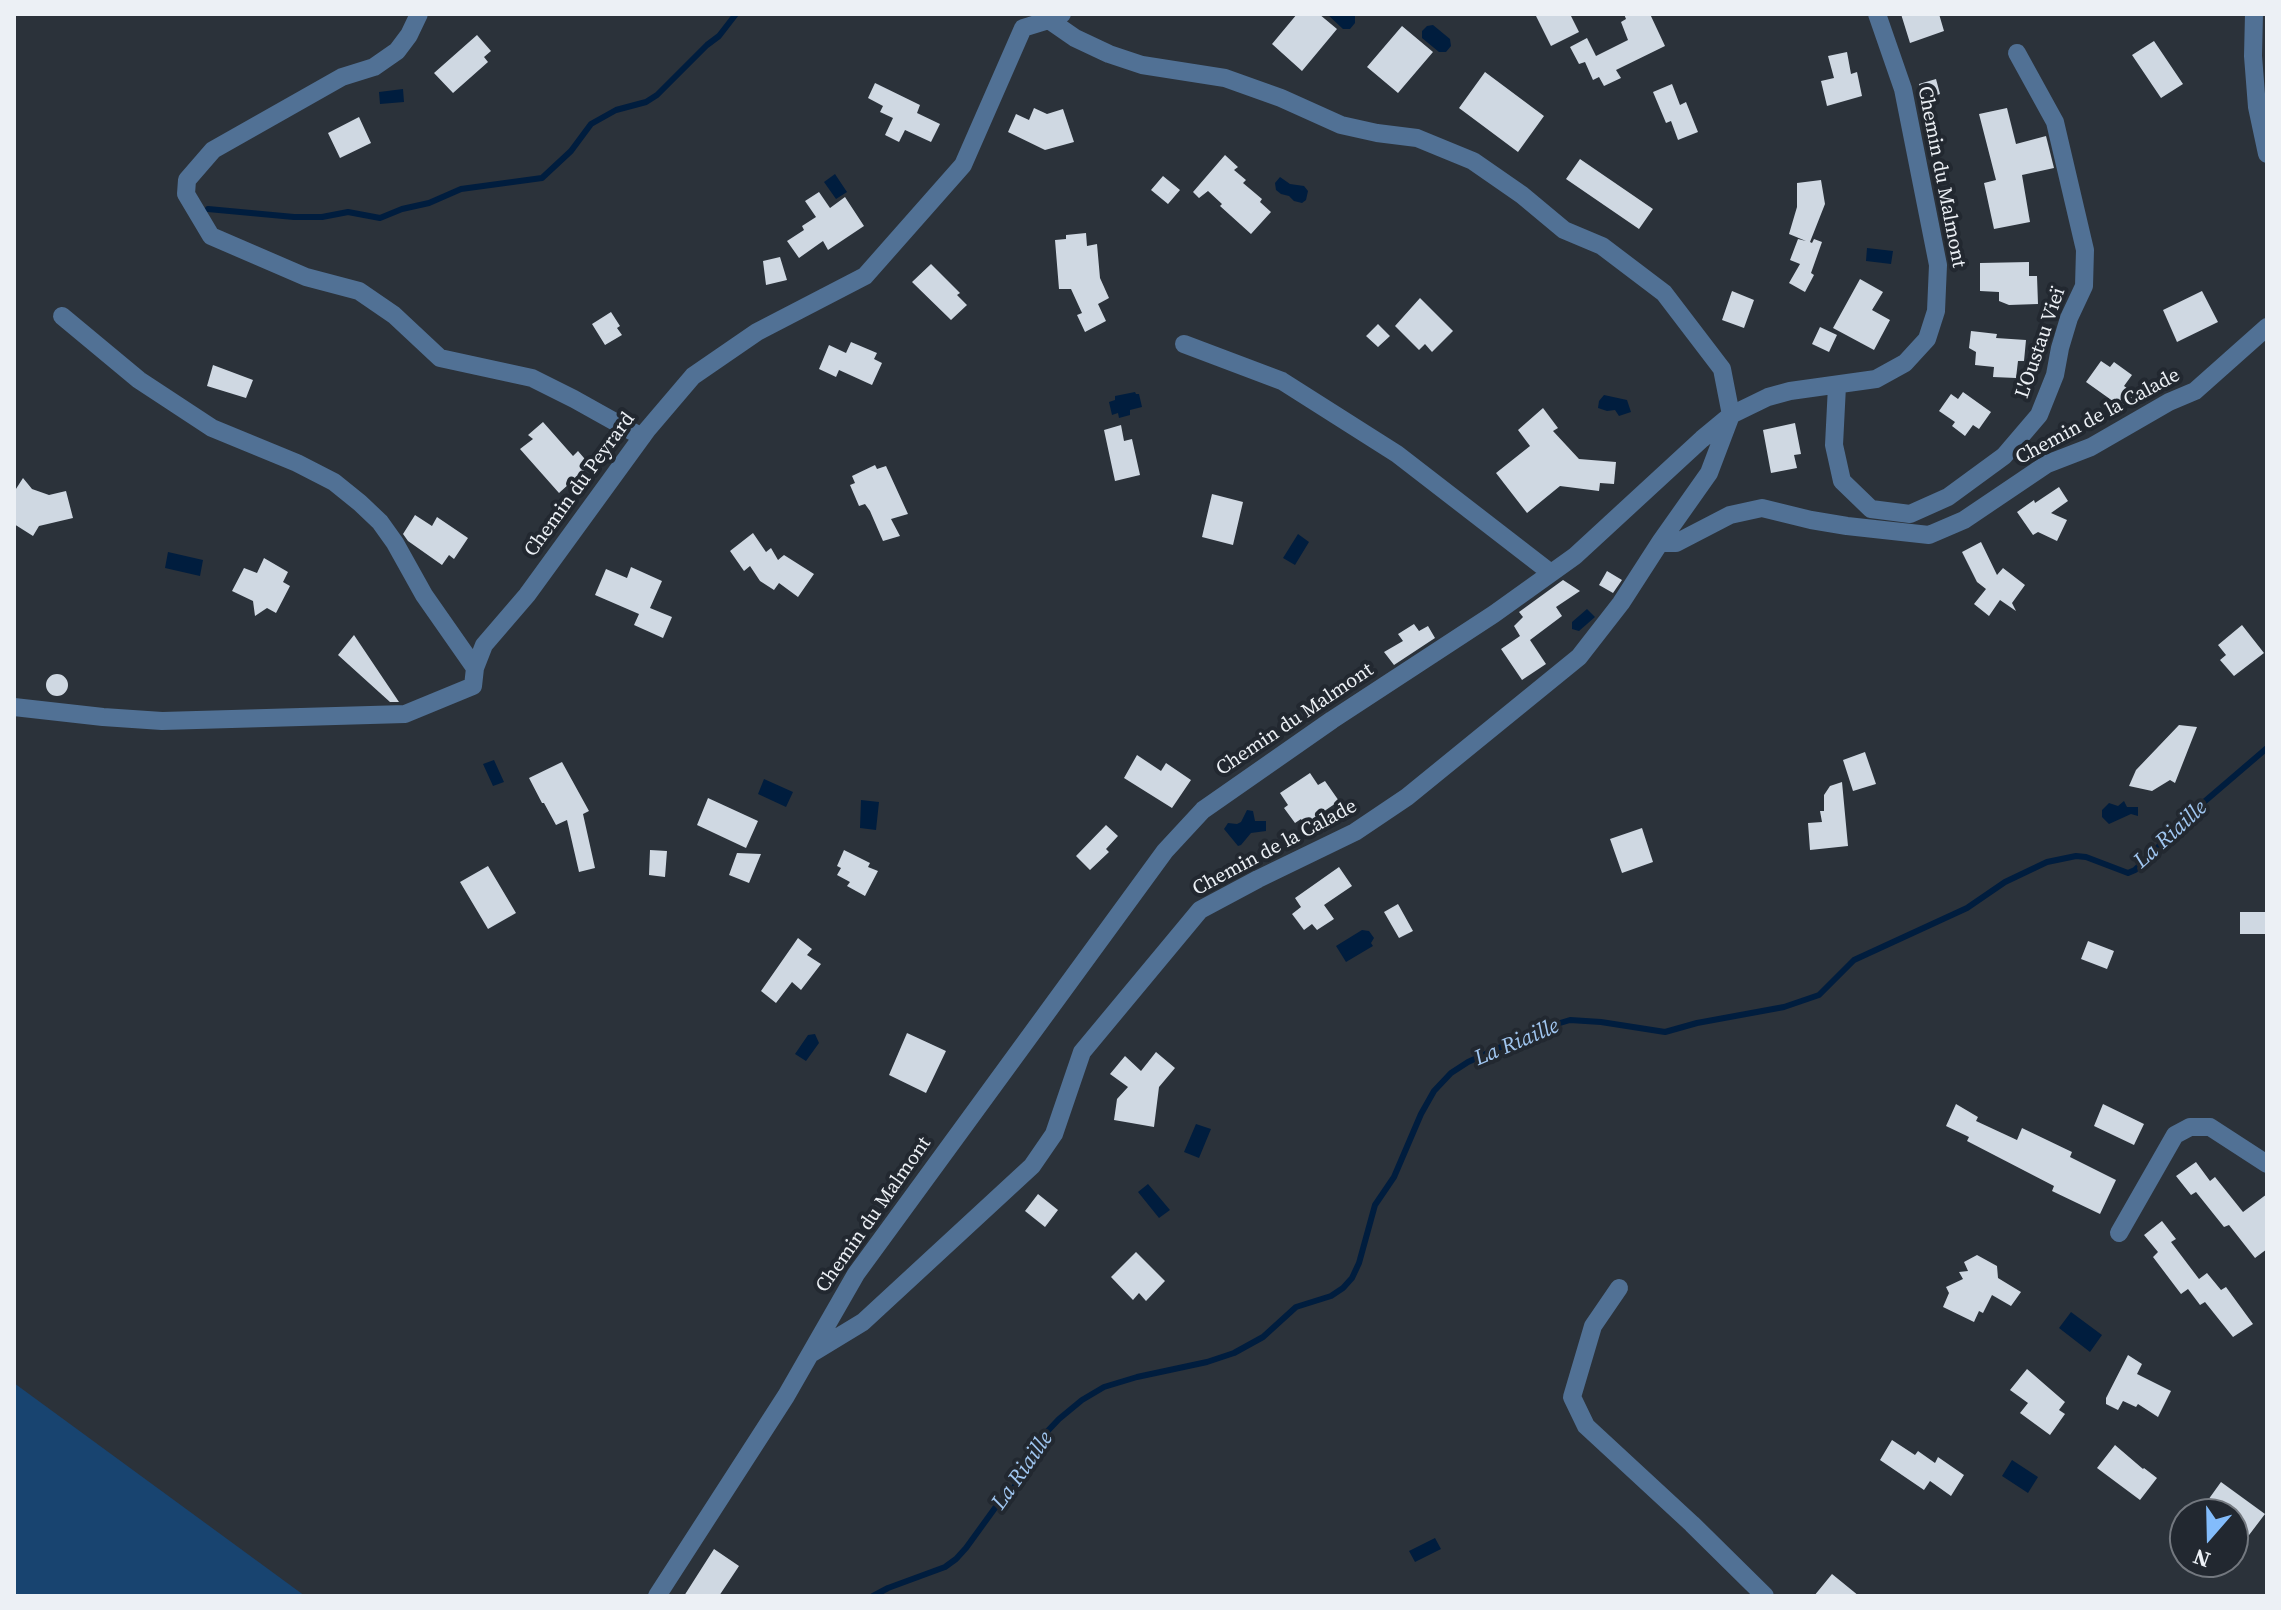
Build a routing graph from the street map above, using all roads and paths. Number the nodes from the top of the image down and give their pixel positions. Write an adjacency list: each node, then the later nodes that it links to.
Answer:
1 (419, 14): 12 (street)
2 (1877, 14): 10 (street, Chemin du Malmont)
3 (2254, 14): 6 (street)
4 (1056, 17): 11 (street); 12 (street, Chemin du Peyrard)
5 (2017, 53): 10 (street, L'Oustau Vieï)
6 (2267, 154)
7 (62, 316): 15 (street)
8 (2267, 327): 13 (street, Chemin de la Calade)
9 (1184, 344): 14 (street)
10 (1837, 386): 11 (street, Chemin du Malmont)
11 (1731, 415): 13 (street, Chemin de la Calade); 14 (street, Chemin du Malmont)
12 (642, 437): 15 (street, Chemin du Peyrard)
13 (1661, 541): 20 (street, Chemin de la Calade)
14 (1551, 573): 20 (street, Chemin du Malmont)
15 (475, 668): 16 (street, Chemin du Peyrard)
16 (14, 707)
17 (2267, 1164): 18 (street)
18 (2119, 1233)
19 (1619, 1288): 22 (street)
20 (810, 1355): 21 (street, Chemin du Malmont)
21 (657, 1596)
22 (1765, 1596)

